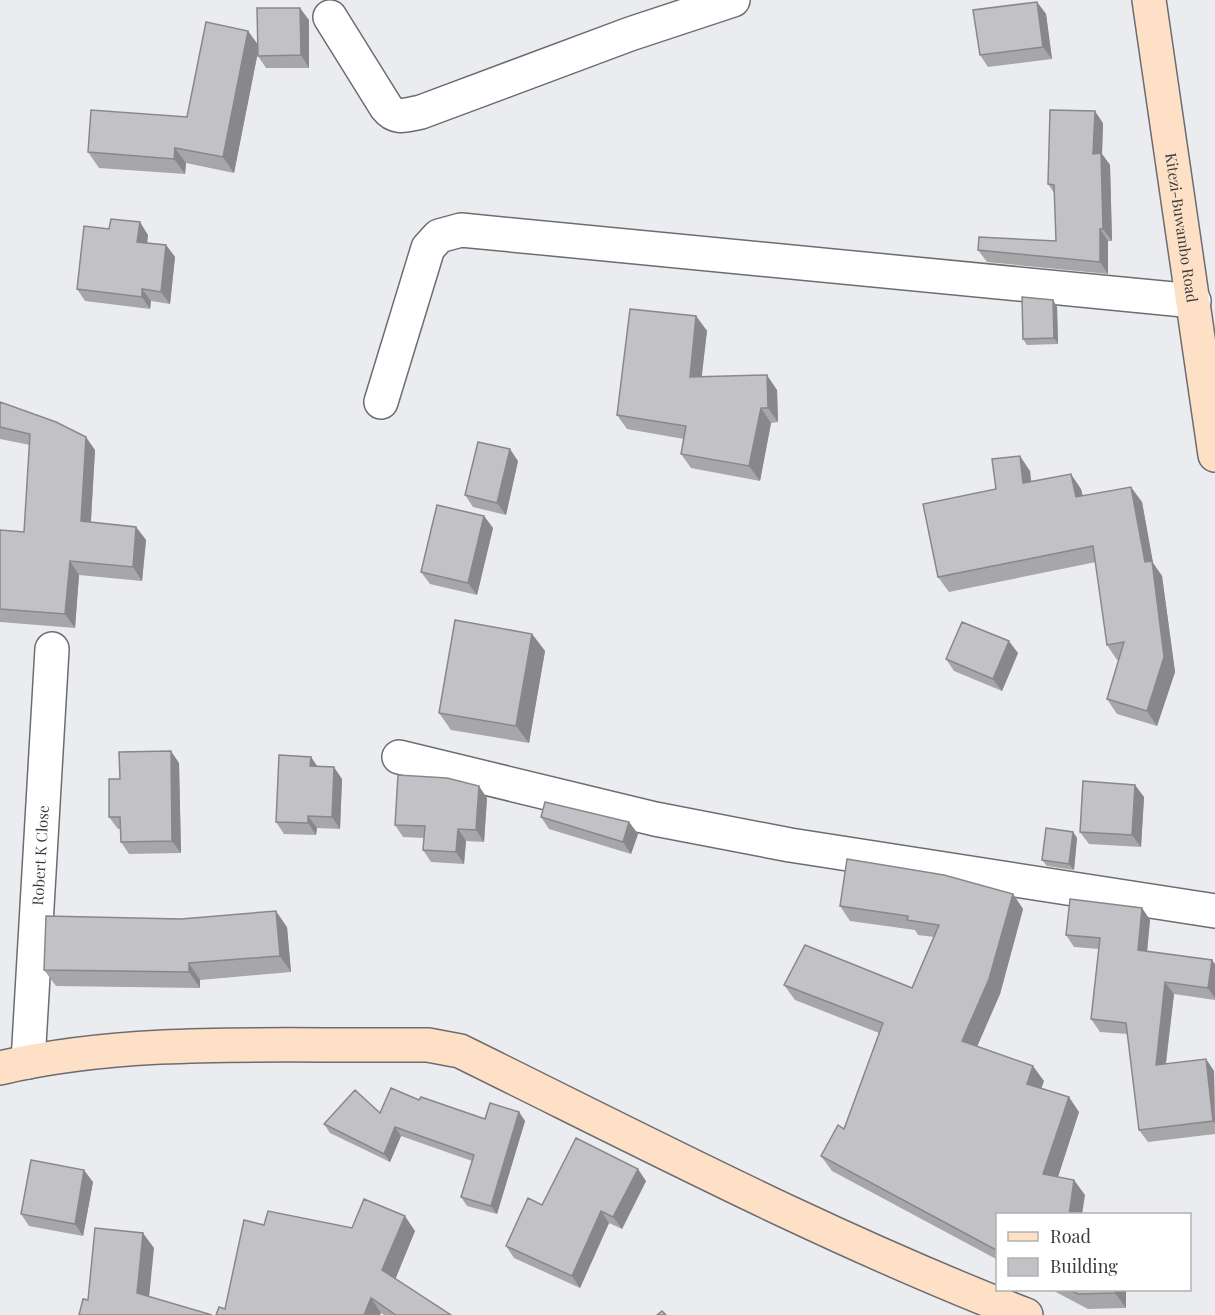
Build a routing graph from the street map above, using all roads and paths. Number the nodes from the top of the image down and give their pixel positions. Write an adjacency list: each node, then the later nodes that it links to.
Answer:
1 (733, 0): 3 (street)
2 (1149, 0): 4 (street, Kitezi-Buwambo Road)
3 (330, 17)
4 (1194, 301): 5 (street); 6 (street, Kitezi-Buwambo Road)
5 (381, 402)
6 (1215, 455)
7 (52, 650): 10 (street, Robert K Close)
8 (399, 757): 9 (street)
9 (1215, 911)
10 (14, 1065): 11 (street)
11 (1026, 1315)

